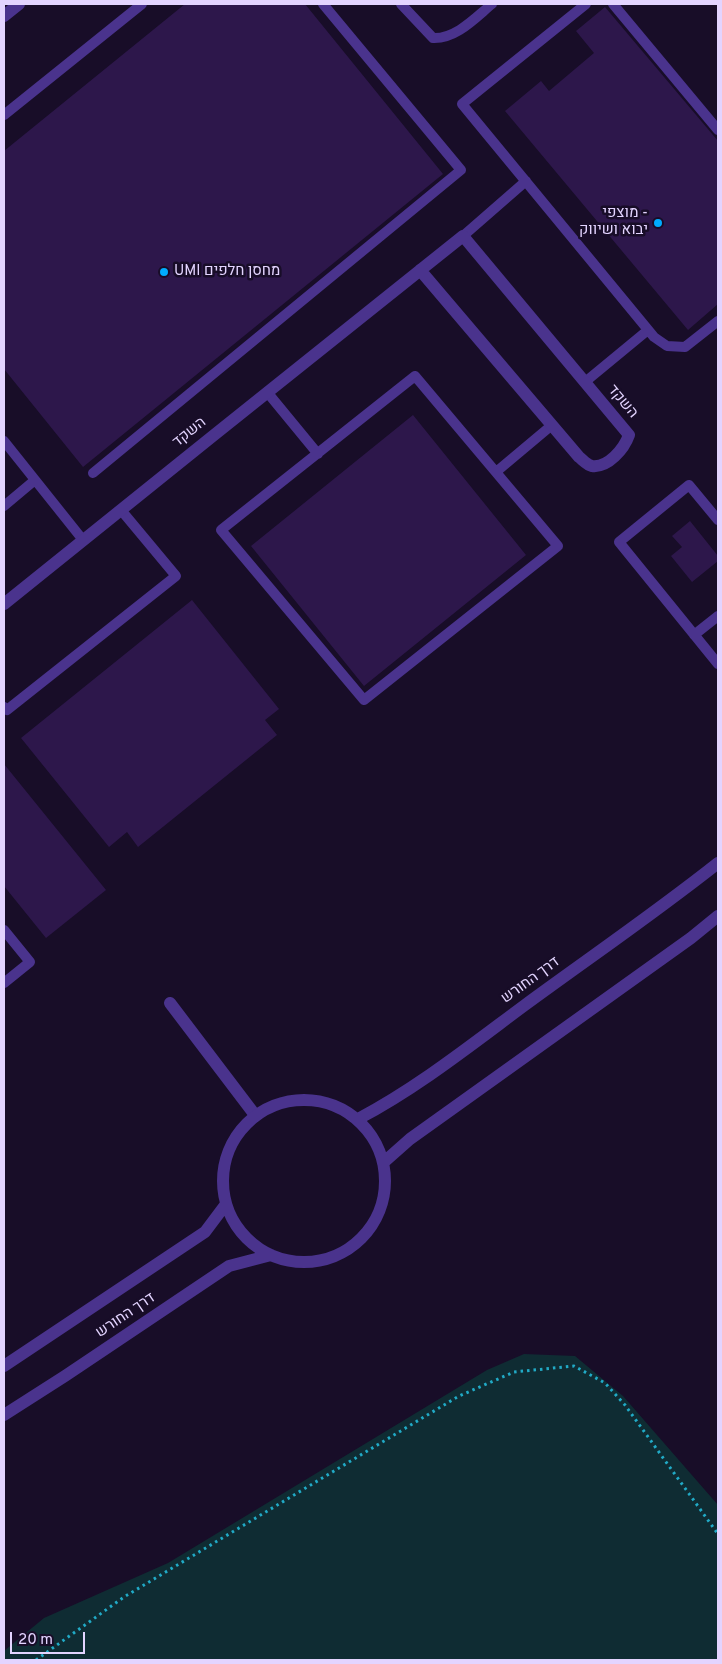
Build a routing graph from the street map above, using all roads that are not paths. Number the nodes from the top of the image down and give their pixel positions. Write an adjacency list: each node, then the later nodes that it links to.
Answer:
1 (19, 4): 8 (street)
2 (142, 4): 9 (lane)
3 (323, 4): 22 (lane)
4 (401, 4): 5 (lane)
5 (492, 4)
6 (586, 4): 11 (lane)
7 (613, 4): 10 (lane)
8 (4, 16)
9 (4, 115)
10 (718, 130)
11 (526, 181): 12 (lane); 15 (lane)
12 (463, 236): 13 (street, השקד); 16 (street, השקד)
13 (420, 270): 17 (street, השקד); 18 (street, השקד)
14 (718, 321): 15 (lane)
15 (648, 330): 16 (lane)
16 (585, 382): 18 (street, השקד)
17 (267, 392): 20 (lane); 25 (street, השקד)
18 (552, 425): 21 (lane)
19 (4, 441): 23 (lane)
20 (318, 454): 21 (lane); 21 (lane)
21 (496, 472)
22 (93, 473)
23 (35, 480): 24 (lane); 27 (lane)
24 (4, 506)
25 (121, 510): 27 (street, השקד); 32 (lane)
26 (718, 520): 30 (lane)
27 (83, 540): 28 (street, השקד)
28 (4, 604)
29 (718, 616): 30 (lane)
30 (694, 635): 31 (lane)
31 (718, 664)
32 (4, 706)
33 (718, 864): 39 (street, דרך החורש)
34 (718, 916): 40 (street)
35 (4, 930): 36 (lane)
36 (4, 983)
37 (170, 1003): 38 (street)
38 (255, 1115): 39 (street); 41 (street)
39 (358, 1119): 40 (street)
40 (384, 1162): 42 (street)
41 (226, 1204): 42 (street); 43 (street, דרך החורש)
42 (271, 1256): 44 (street, דרך החורש)
43 (4, 1366)
44 (4, 1415)

